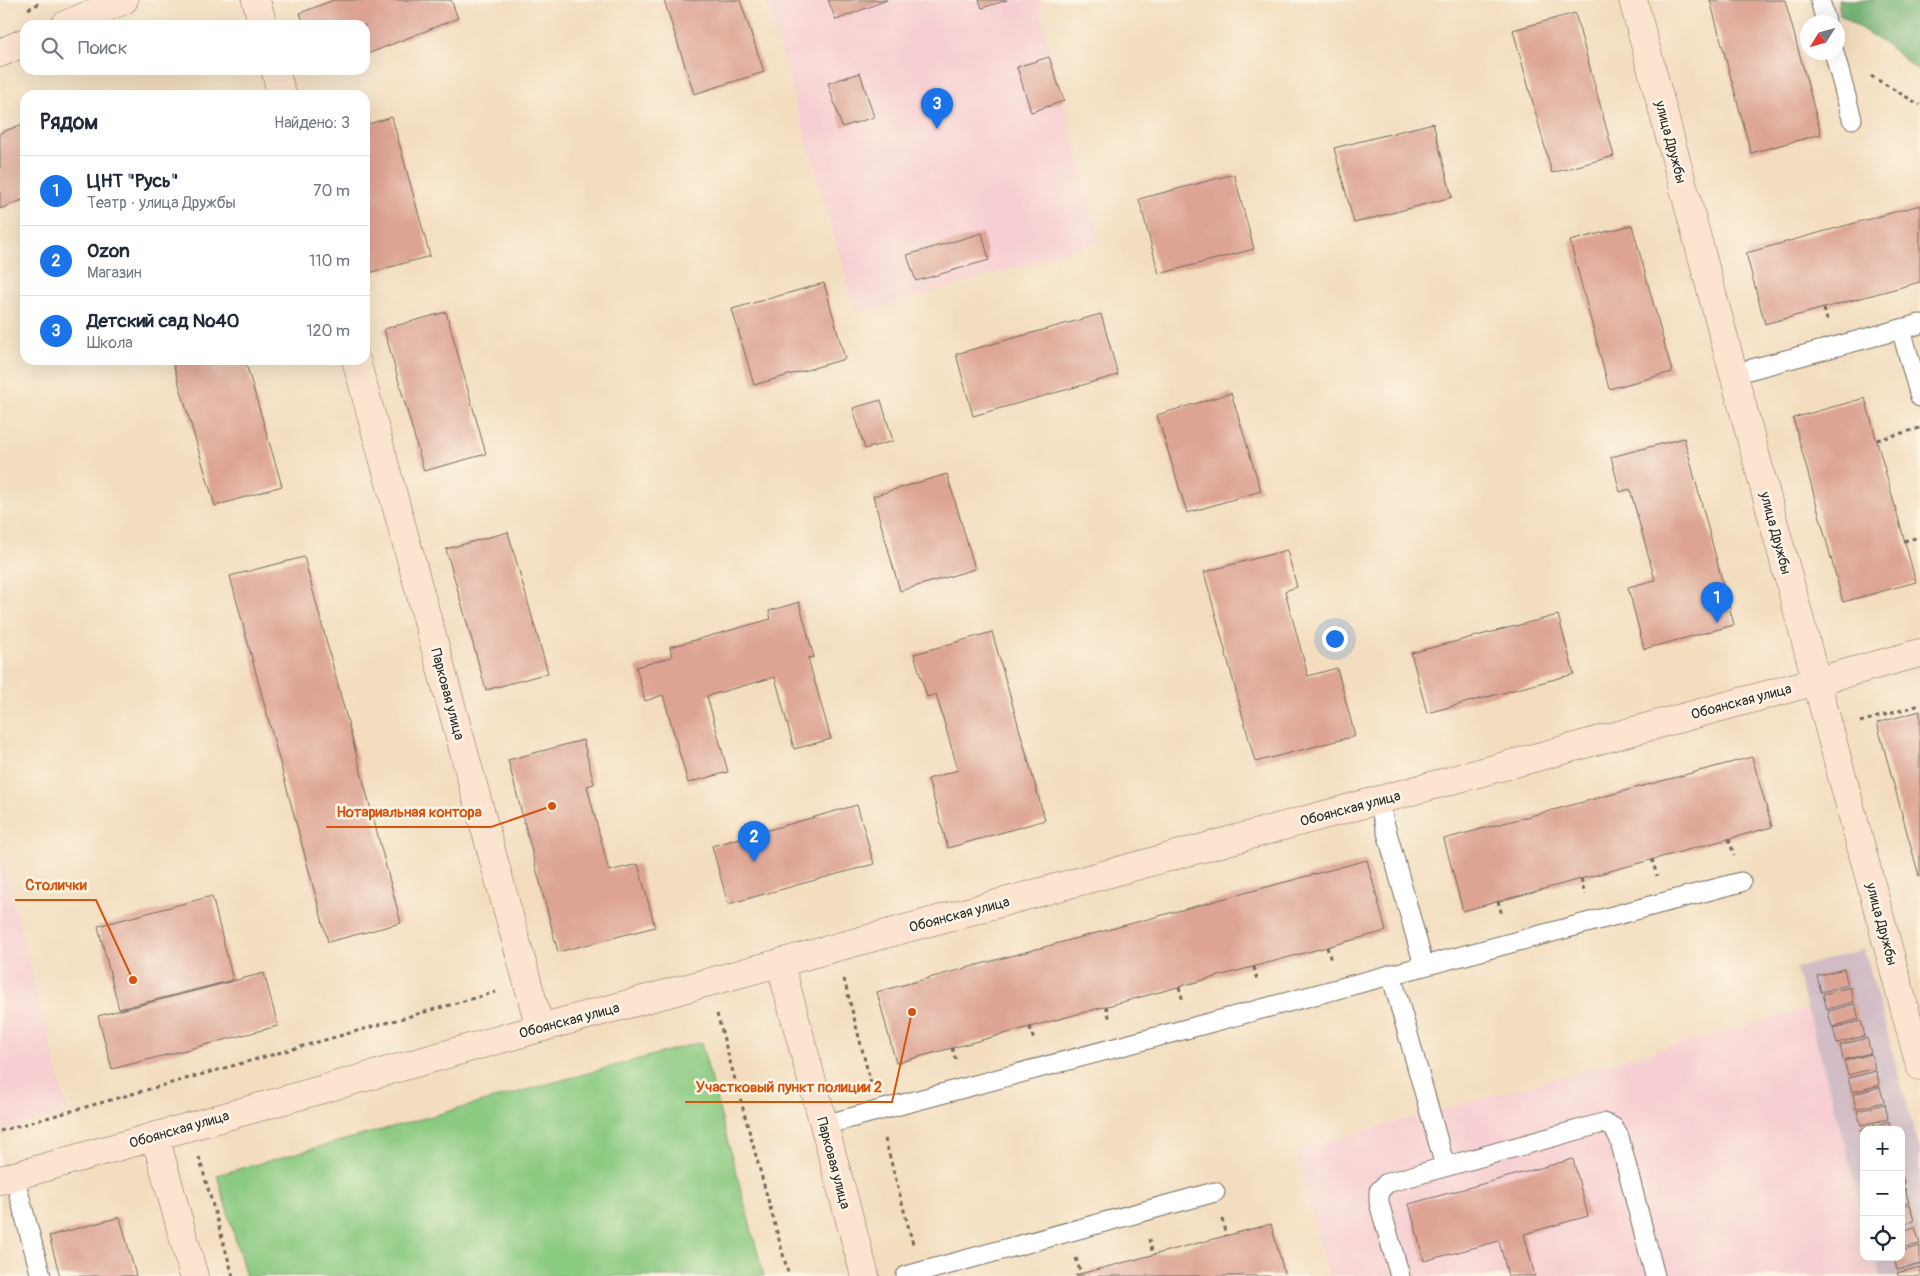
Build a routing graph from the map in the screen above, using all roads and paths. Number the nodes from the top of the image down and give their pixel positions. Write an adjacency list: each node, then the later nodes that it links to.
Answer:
1 (124, 0): 6 (street)
2 (256, 0): 7 (street)
3 (1633, 0): 19 (street, улица Дружбы)
4 (1820, 0): 5 (lane)
5 (1824, 15)
6 (77, 20)
7 (262, 20)
8 (20, 44): 9 (street)
9 (0, 53)
10 (1836, 60): 15 (lane)
11 (1844, 60): 14 (path)
12 (276, 75): 13 (street)
13 (281, 90)
14 (1920, 105)
15 (1852, 119)
16 (1920, 324): 17 (lane)
17 (1902, 329): 19 (lane); 20 (lane)
18 (357, 365): 34 (street, Парковая улица)
19 (1733, 374): 26 (street, улица Дружбы)
20 (1920, 397)
21 (1920, 428): 22 (path)
22 (1877, 440)
23 (1920, 537): 24 (path)
24 (1904, 541)
25 (1920, 653): 26 (street, Обоянская улица)
26 (1816, 680): 29 (street, Обоянская улица); 37 (street, улица Дружбы)
27 (1920, 705): 28 (path)
28 (1852, 724)
29 (1378, 800): 31 (street, Обоянская улица); 32 (lane)
30 (1741, 882): 32 (lane)
31 (780, 963): 36 (street, Обоянская улица); 38 (street, Парковая улица)
32 (1424, 966): 33 (lane)
33 (1391, 974): 38 (lane); 42 (lane)
34 (528, 983): 36 (street, Парковая улица); 39 (path)
35 (716, 1009): 48 (path)
36 (540, 1028): 40 (street, Обоянская улица)
37 (1920, 1066)
38 (824, 1125): 49 (street, Парковая улица)
39 (0, 1131)
40 (155, 1136): 43 (street, Обоянская улица); 46 (street)
41 (198, 1152): 47 (path)
42 (1445, 1166): 51 (lane); 52 (lane)
43 (7, 1178): 45 (lane)
44 (1215, 1192): 50 (lane)
45 (41, 1276)
46 (194, 1276)
47 (233, 1276)
48 (789, 1276)
49 (865, 1276)
50 (906, 1276)
51 (1400, 1276)
52 (1655, 1276)

